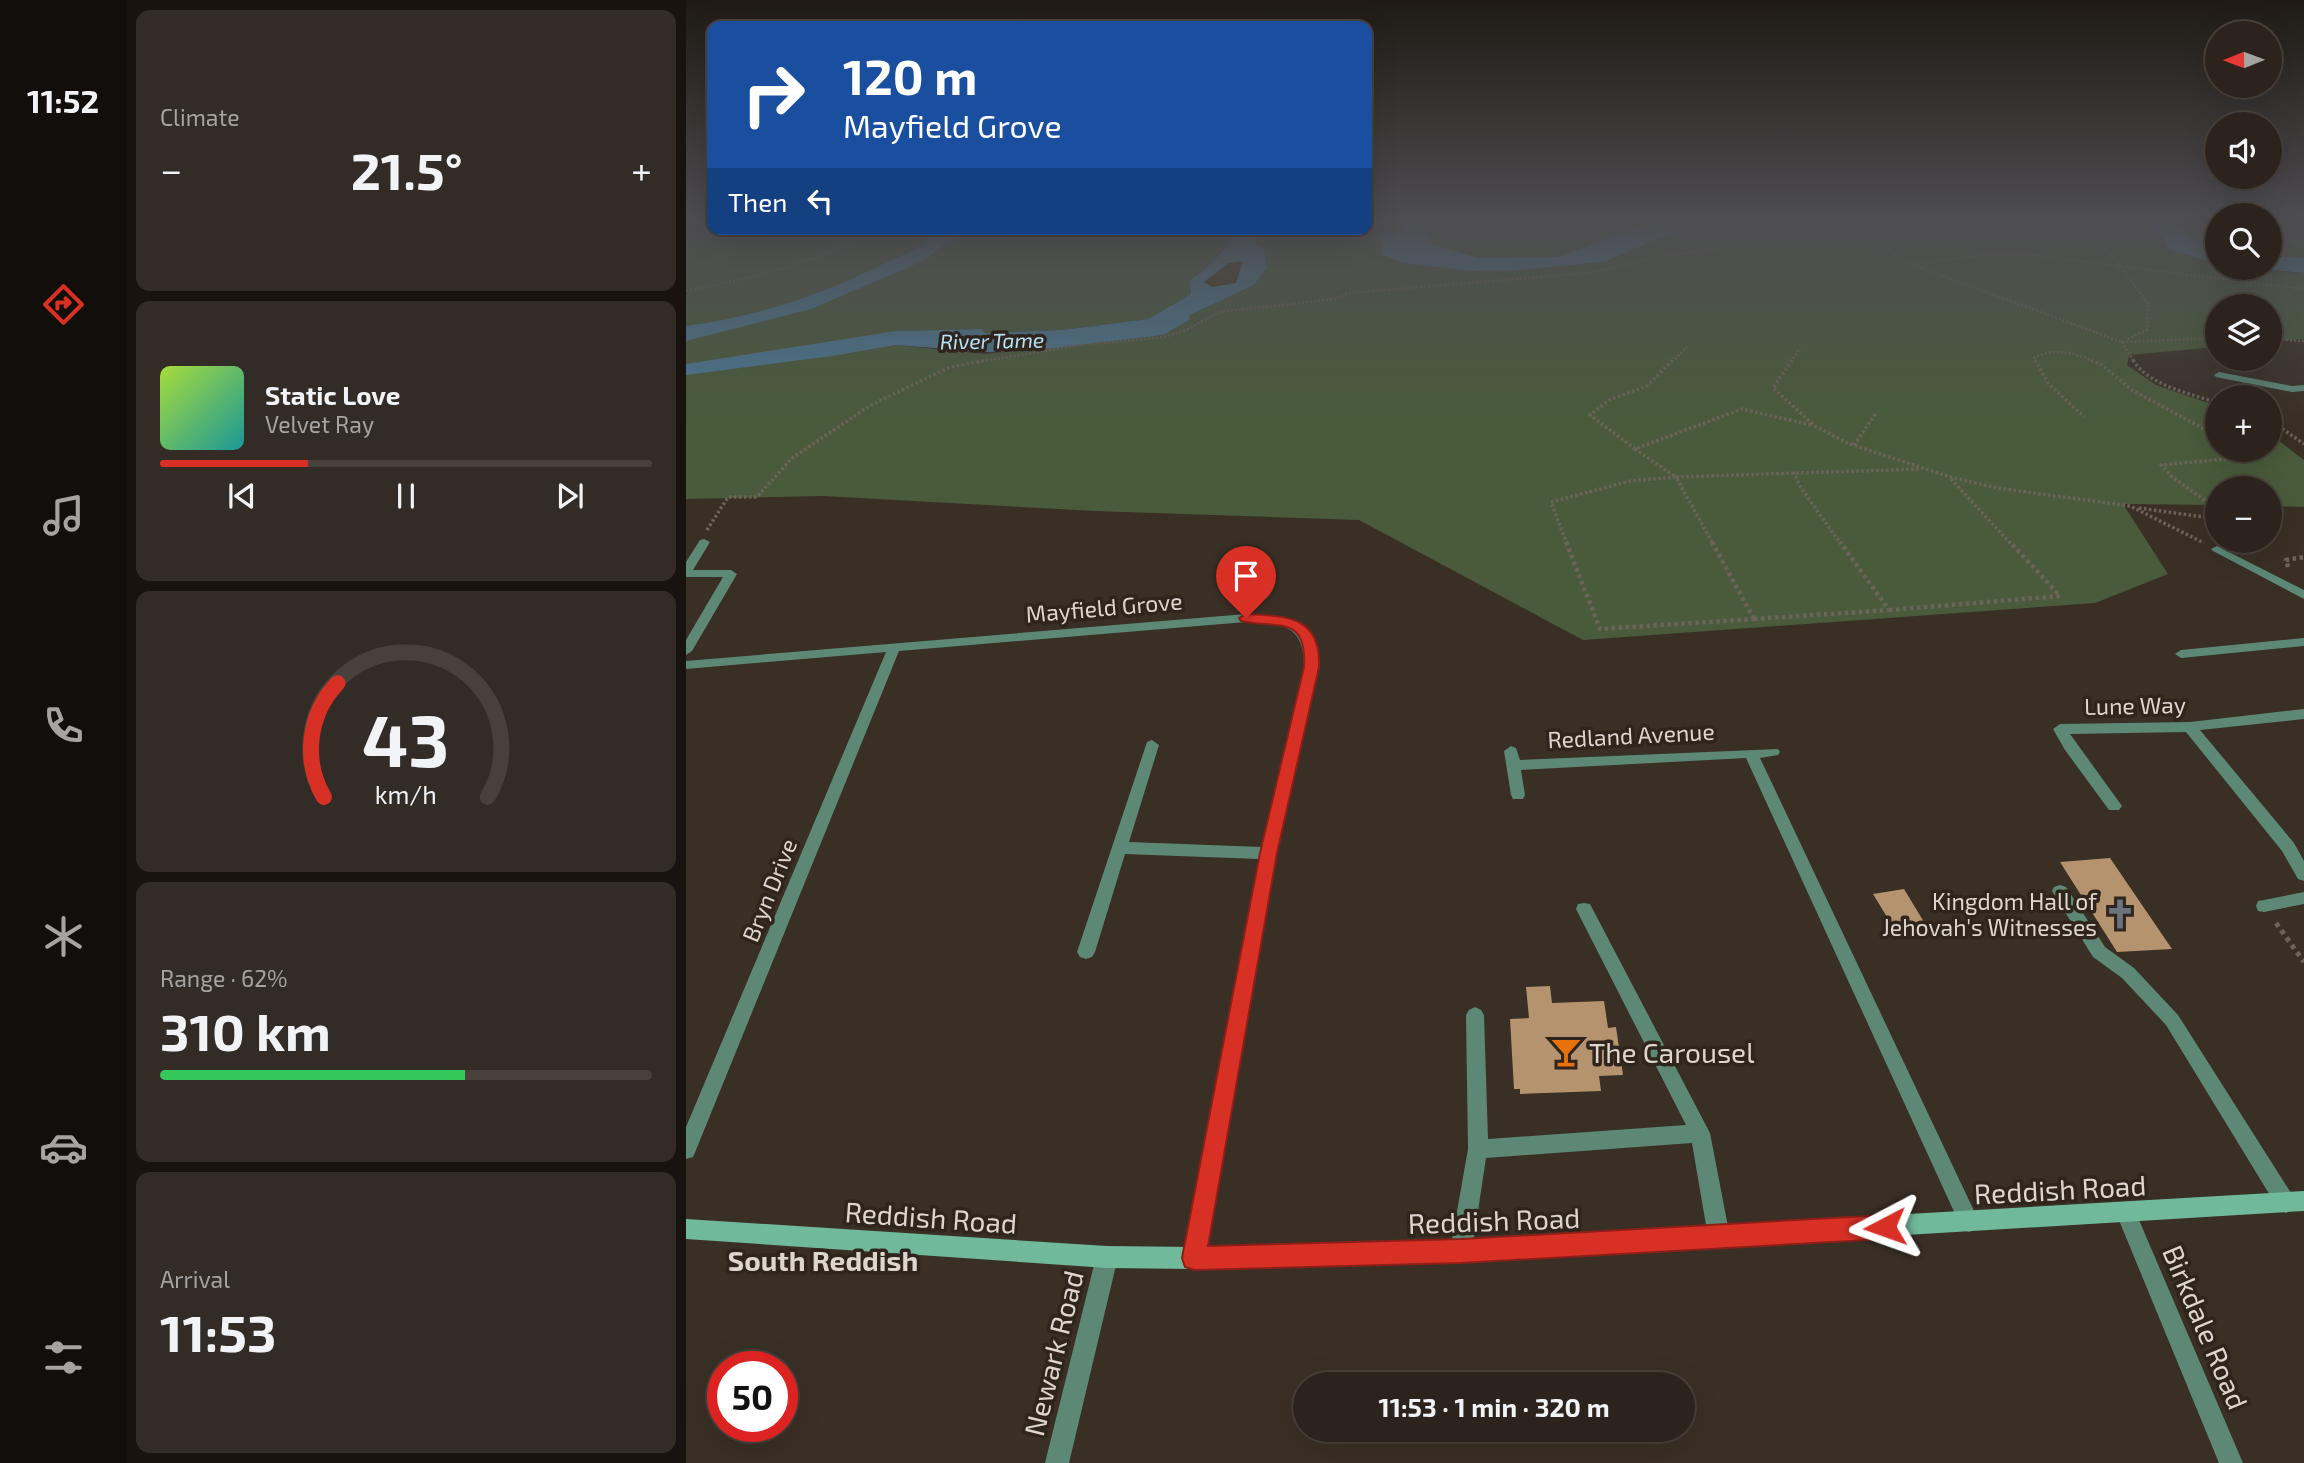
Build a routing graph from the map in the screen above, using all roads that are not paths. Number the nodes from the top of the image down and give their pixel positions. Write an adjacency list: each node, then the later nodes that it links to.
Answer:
1 (2218, 375): 3 (street)
2 (2304, 388): 3 (street)
3 (2292, 389): 4 (street)
4 (2304, 397)
5 (704, 542): 7 (street)
6 (2223, 553): 8 (street)
7 (686, 572): 11 (street)
8 (2304, 595)
9 (2304, 642): 12 (street)
10 (895, 646): 13 (street, Mayfield Grove); 22 (street, Mayfield Grove); 32 (street, Bryn Drive)
11 (686, 650)
12 (2181, 654)
13 (686, 665)
14 (2304, 713): 15 (street, Lune Way)
15 (2190, 727): 20 (street, Lune Way); 23 (street)
16 (1152, 745): 21 (street)
17 (1773, 752): 18 (street, Redland Avenue)
18 (1751, 753): 19 (street, Redland Avenue); 35 (street)
19 (1518, 795)
20 (2114, 806)
21 (1119, 848): 22 (street); 28 (street)
22 (1269, 853): 40 (street, Mayfield Grove)
23 (2304, 875)
24 (2060, 891): 33 (street)
25 (2304, 898): 26 (street)
26 (2264, 906)
27 (1584, 909): 30 (street)
28 (1086, 952)
29 (1475, 1015): 31 (street)
30 (1700, 1133): 31 (street); 37 (street)
31 (1478, 1149): 38 (street)
32 (686, 1150)
33 (2295, 1202): 34 (main road, Reddish Road)
34 (2126, 1213): 35 (main road, Reddish Road); 42 (street, Birkdale Road)
35 (1969, 1222): 37 (main road, Reddish Road)
36 (686, 1229): 39 (main road, Reddish Road)
37 (1719, 1237): 38 (main road, Reddish Road)
38 (1461, 1251): 40 (main road, Reddish Road)
39 (1107, 1257): 40 (main road, Reddish Road); 41 (street, Newark Road)
40 (1194, 1258)
41 (1057, 1463)
42 (2231, 1463)

